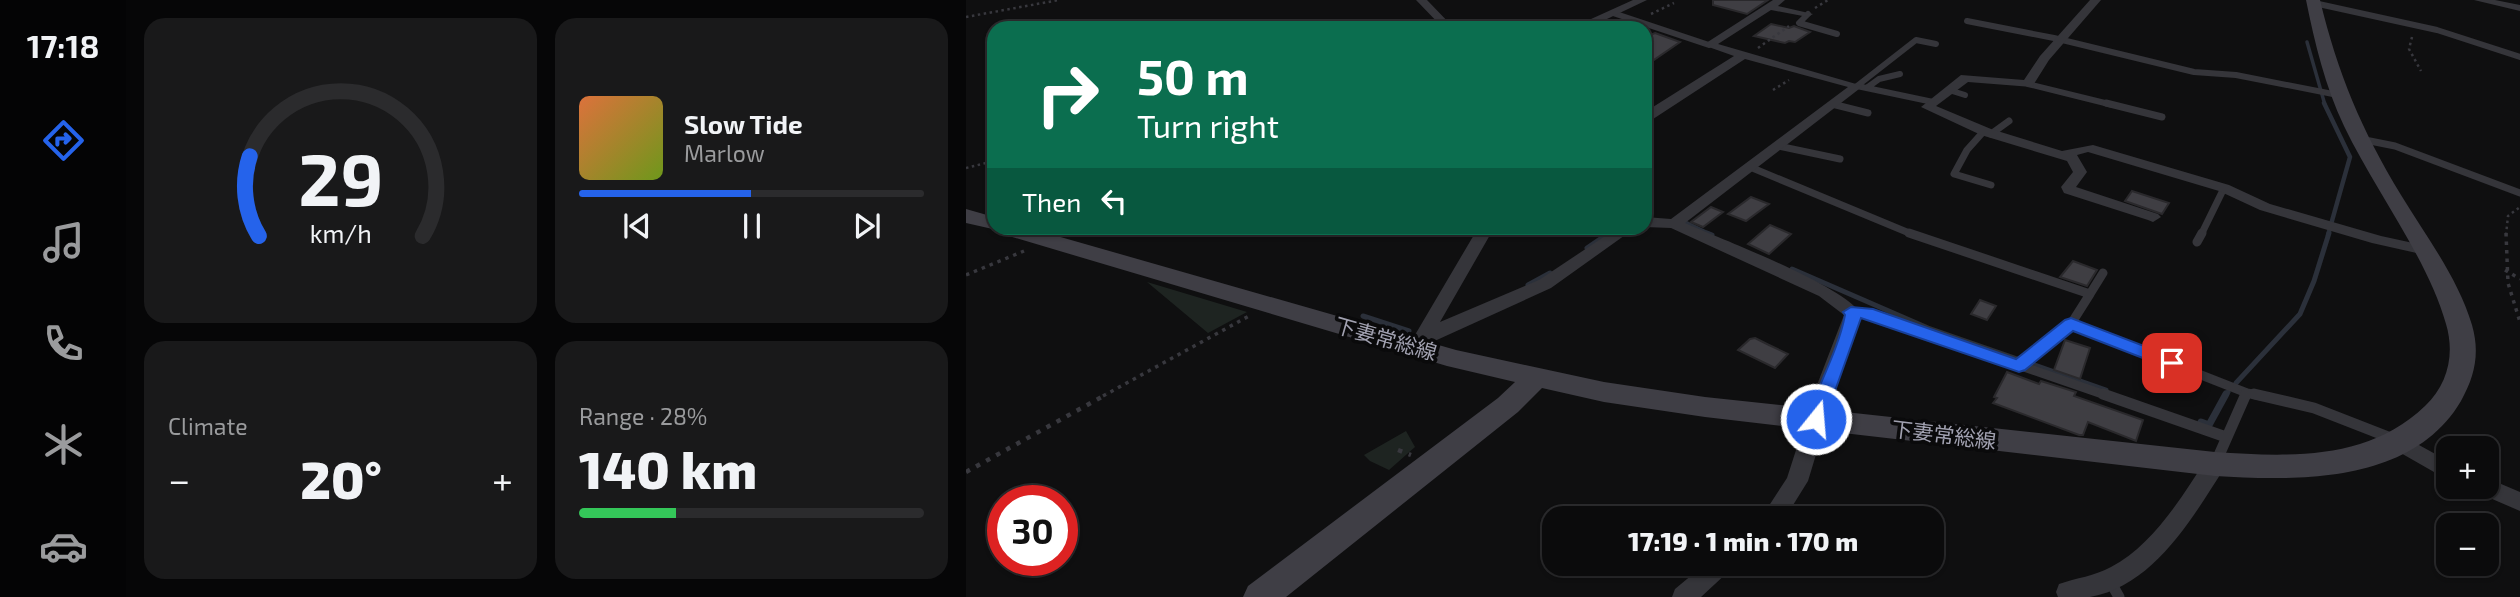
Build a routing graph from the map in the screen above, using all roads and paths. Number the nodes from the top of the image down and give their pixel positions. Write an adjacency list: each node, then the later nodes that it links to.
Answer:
1 (1059, 0): 13 (path)
2 (1421, 0): 15 (street)
3 (1642, 0): 11 (street)
4 (1780, 0): 9 (street)
5 (2095, 0): 21 (street)
6 (2479, 0): 10 (street)
7 (2313, 2): 18 (lane); 31 (main road, 下妻常総線)
8 (1675, 3): 17 (path)
9 (1769, 7): 12 (street); 23 (street)
10 (2520, 8)
11 (1613, 13): 16 (street); 17 (lane)
12 (1808, 14): 20 (lane)
13 (966, 17)
14 (1967, 20): 21 (lane)
15 (1442, 21)
16 (1595, 21)
17 (1637, 21)
18 (2416, 25): 25 (lane); 26 (path)
19 (1652, 26): 23 (lane)
20 (1838, 34)
21 (2062, 40): 28 (street); 31 (lane)
22 (1936, 44): 29 (lane)
23 (1709, 45): 24 (street)
24 (1743, 55): 29 (street); 36 (street)
25 (2520, 57)
26 (2421, 71)
27 (1900, 74): 29 (lane)
28 (2028, 84): 30 (street); 37 (lane)
29 (1863, 86): 33 (lane); 34 (street)
30 (1949, 90): 32 (lane); 33 (street)
31 (2327, 93): 40 (main road, 下妻常総線)
32 (1965, 95)
33 (1933, 103): 39 (street)
34 (1832, 104): 35 (lane); 41 (street)
35 (1868, 113)
36 (1652, 114)
37 (2162, 117)
38 (2009, 121): 39 (lane)
39 (1988, 132): 42 (street); 47 (lane)
40 (2360, 139): 49 (lane); 61 (main road, 下妻常総線)
41 (1777, 146): 43 (lane); 45 (street)
42 (2062, 155): 48 (street); 52 (street)
43 (1840, 159)
44 (987, 163): 46 (path)
45 (1750, 167): 55 (street); 66 (lane)
46 (966, 168)
47 (1991, 185)
48 (2224, 188): 60 (lane); 61 (street)
49 (2520, 192)
50 (2520, 208): 62 (path)
51 (966, 216): 53 (main road)
52 (2153, 217)
53 (987, 222)
54 (1652, 222): 55 (street)
55 (1674, 224): 68 (street)
56 (1033, 235): 59 (main road, 下妻常総線)
57 (1482, 235): 71 (street)
58 (1617, 235): 71 (street)
59 (1048, 239): 64 (path); 67 (main road, 下妻常総線)
60 (2197, 242)
61 (2421, 248): 77 (main road, 下妻常総線)
62 (2505, 270): 65 (path); 69 (path)
63 (2104, 273): 66 (lane)
64 (966, 275)
65 (2520, 279)
66 (2091, 294): 70 (lane)
67 (1269, 304): 71 (main road, 下妻常総線); 80 (path)
68 (1851, 312): 72 (lane); 75 (street)
69 (2520, 322)
70 (2071, 324): 72 (lane); 74 (lane)
71 (1420, 342): 73 (main road, 下妻常総線)
72 (2022, 363): 76 (lane)
73 (1536, 378): 75 (main road, 下妻常総線); 87 (main road)
74 (2247, 393): 76 (lane); 77 (lane)
75 (1816, 419): 78 (main road, 下妻常総線); 83 (street)
76 (2226, 437): 78 (lane)
77 (2399, 442): 78 (main road, 下妻常総線); 79 (street)
78 (2215, 464): 85 (street)
79 (2436, 464)
80 (966, 472)
81 (2499, 493): 82 (street)
82 (2520, 502)
83 (1780, 506)
84 (1708, 576): 88 (street)
85 (2114, 588): 86 (street)
86 (2068, 593)
87 (1260, 597)
88 (1684, 597)

